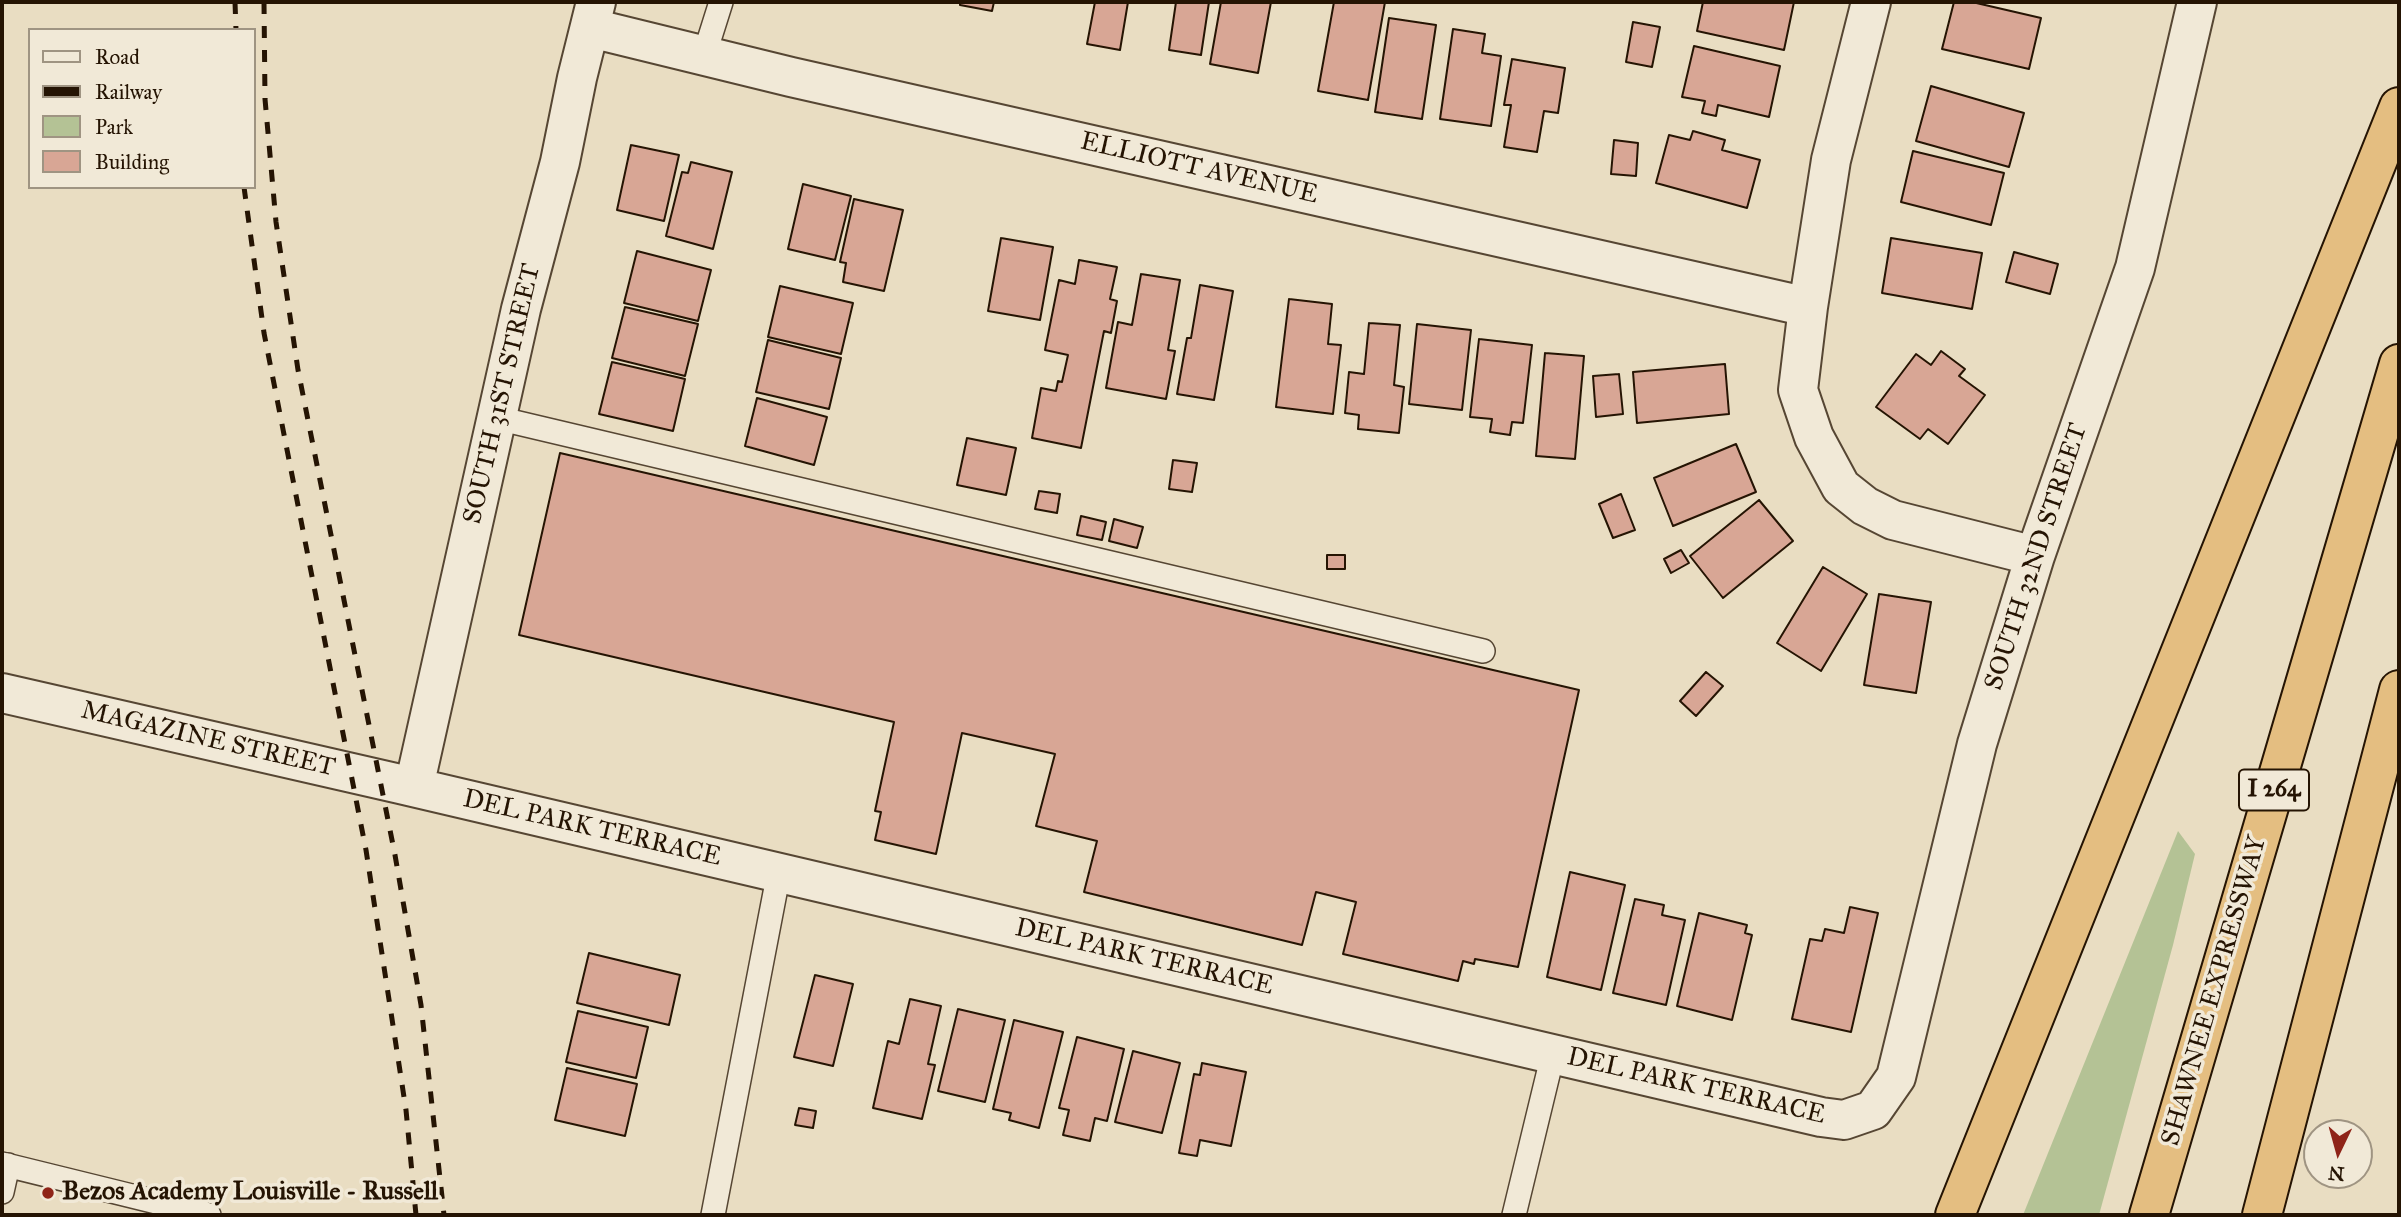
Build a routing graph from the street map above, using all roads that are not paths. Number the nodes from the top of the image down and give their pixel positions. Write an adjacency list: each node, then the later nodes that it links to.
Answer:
1 (722, 2): 5 (lane)
2 (1871, 2): 7 (street)
3 (2197, 2): 10 (street, SOUTH 32ND STREET)
4 (593, 15): 5 (street, ELLIOTT AVENUE); 9 (street, SOUTH 31ST STREET)
5 (704, 56): 7 (street, ELLIOTT AVENUE)
6 (2399, 107): 23 (highway)
7 (1808, 307): 10 (street)
8 (2399, 364): 24 (highway, SHAWNEE EXPRESSWAY / I 264)
9 (497, 418): 11 (lane); 14 (street, SOUTH 31ST STREET)
10 (2035, 556): 17 (street, SOUTH 32ND STREET)
11 (1483, 651)
12 (2399, 691): 25 (highway)
13 (2, 693): 14 (street, MAGAZINE STREET)
14 (414, 787): 15 (street, DEL PARK TERRACE)
15 (779, 872): 16 (street, DEL PARK TERRACE); 21 (lane)
16 (1553, 1054): 17 (street, DEL PARK TERRACE); 22 (lane)
17 (1873, 1110)
18 (5, 1164): 19 (lane); 20 (lane)
19 (2, 1192)
20 (209, 1215)
21 (713, 1215)
22 (1514, 1215)
23 (1955, 1215)
24 (2149, 1215)
25 (2262, 1215)

